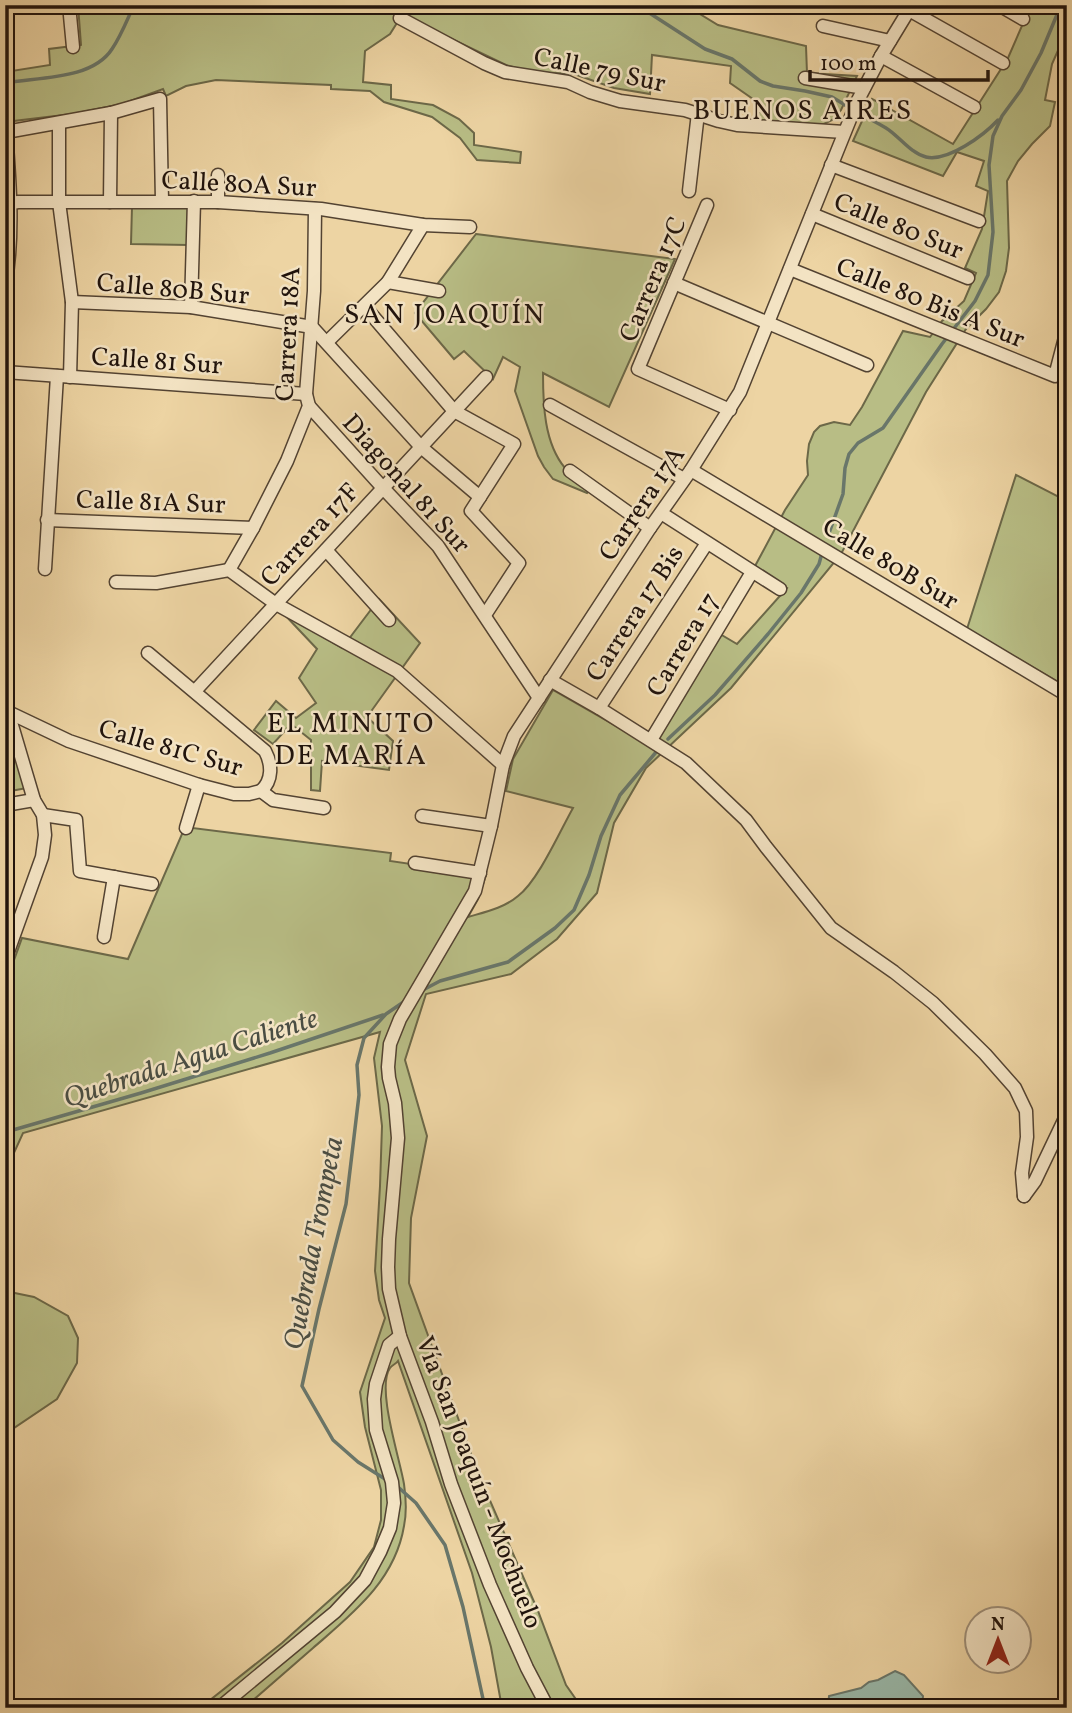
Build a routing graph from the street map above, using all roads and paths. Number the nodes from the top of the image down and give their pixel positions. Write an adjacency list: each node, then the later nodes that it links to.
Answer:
1 (69, 5): 8 (street)
2 (999, 5): 5 (street)
3 (910, 8): 7 (street, Carrera 17A); 10 (street)
4 (400, 18): 15 (street, Calle 79 Sur)
5 (1023, 19)
6 (823, 26): 7 (street)
7 (890, 41): 9 (street, Carrera 17A)
8 (73, 47)
9 (881, 56): 12 (street, Carrera 17A); 13 (street)
10 (1003, 63)
11 (805, 78): 12 (street)
12 (864, 88): 18 (street, Carrera 17A)
13 (974, 107)
14 (111, 114): 16 (street); 22 (street); 25 (street)
15 (698, 114): 18 (street, Calle 79 Sur); 21 (street, Carrera 17C)
16 (59, 123): 17 (street); 24 (street)
17 (6, 132): 27 (street)
18 (844, 132): 19 (street, Carrera 17A)
19 (831, 165): 30 (street, Carrera 17A); 31 (street)
20 (218, 175): 26 (street)
21 (689, 191)
22 (162, 201): 23 (street, Calle 80A Sur); 25 (street, Calle 80A Sur)
23 (194, 201): 26 (street, Calle 80A Sur); 41 (street)
24 (59, 202): 25 (street, Calle 80A Sur); 27 (street, Calle 80A Sur); 40 (street)
25 (110, 202)
26 (218, 202): 29 (street, Calle 80A Sur)
27 (8, 204): 38 (street)
28 (707, 205): 37 (street, Carrera 17C)
29 (315, 209): 32 (street, Calle 80A Sur); 44 (street, Carrera 18A)
30 (812, 214): 34 (street, Carrera 17A); 35 (street, Calle 80 Sur)
31 (979, 221)
32 (423, 225): 33 (street, Calle 80A Sur); 36 (street)
33 (470, 227)
34 (790, 269): 43 (street, Carrera 17A); 45 (street, Calle 80 Bis A Sur)
35 (968, 278)
36 (388, 282): 39 (street); 42 (street)
37 (674, 283): 43 (street); 53 (street, Carrera 17C)
38 (5, 287)
39 (439, 291)
40 (72, 302): 41 (street, Calle 80B Sur); 49 (street)
41 (191, 307): 44 (street, Calle 80B Sur)
42 (365, 307): 46 (street); 54 (street)
43 (769, 323): 47 (street); 53 (street, Carrera 17A)
44 (312, 327): 46 (street); 51 (street, Carrera 18A)
45 (1067, 330)
46 (327, 342): 55 (street)
47 (867, 365)
48 (5, 372): 49 (street, Calle 81 Sur)
49 (63, 376): 51 (street, Calle 81 Sur); 61 (street)
50 (486, 377): 54 (street, Carrera 17F)
51 (307, 400): 58 (street, Diagonal 81 Sur); 62 (street, Carrera 18A)
52 (550, 405): 57 (street, Calle 80B Sur)
53 (730, 410): 57 (street, Carrera 17A)
54 (454, 411): 55 (street, Carrera 17F); 59 (street)
55 (421, 447): 58 (street, Carrera 17F); 59 (street)
56 (570, 471): 63 (street)
57 (688, 475): 60 (street, Carrera 17A); 79 (street, Calle 80B Sur)
58 (383, 488): 65 (street, Carrera 17F); 72 (street, Diagonal 81 Sur)
59 (481, 497): 72 (street)
60 (661, 513): 63 (street, Carrera 17A); 64 (street)
61 (47, 520): 62 (street, Calle 81A Sur); 66 (street)
62 (253, 528): 67 (street, Carrera 18A)
63 (650, 528): 77 (street, Carrera 17A)
64 (707, 543): 68 (street); 82 (street, Carrera 17 Bis)
65 (326, 550): 71 (street, Carrera 17F); 73 (street)
66 (45, 569)
67 (229, 570): 69 (street); 71 (street)
68 (752, 572): 70 (street); 83 (street, Carrera 17)
69 (116, 582)
70 (780, 589)
71 (276, 604): 78 (street, Carrera 17F); 84 (street)
72 (485, 615): 80 (street, Diagonal 81 Sur)
73 (389, 620)
74 (5, 644): 76 (street)
75 (148, 653): 78 (street)
76 (5, 663)
77 (550, 680): 80 (street, Carrera 17A); 82 (street)
78 (195, 691): 86 (street)
79 (1067, 695)
80 (538, 698): 84 (street, Carrera 17A)
81 (6, 702): 85 (street, Calle 81C Sur); 87 (street)
82 (599, 708): 83 (street)
83 (651, 740): 101 (street)
84 (503, 765): 92 (street, Carrera 17A)
85 (199, 785): 86 (street, Calle 81C Sur); 93 (street)
86 (261, 790): 89 (street, Calle 81C Sur)
87 (34, 800): 88 (street); 90 (street)
88 (5, 805)
89 (324, 808)
90 (43, 814): 96 (street); 99 (street)
91 (422, 816): 92 (street)
92 (491, 826): 95 (street, Carrera 17A)
93 (186, 828)
94 (415, 863): 95 (street)
95 (481, 873): 100 (street, Carrera 17A)
96 (114, 877): 97 (street); 98 (street)
97 (152, 884)
98 (104, 937)
99 (5, 960)
100 (400, 1019): 102 (street, Vía San Joaquín - Mochuelo)
101 (1067, 1114)
102 (400, 1336): 103 (street); 104 (street, Vía San Joaquín - Mochuelo)
103 (219, 1708)
104 (548, 1708)

